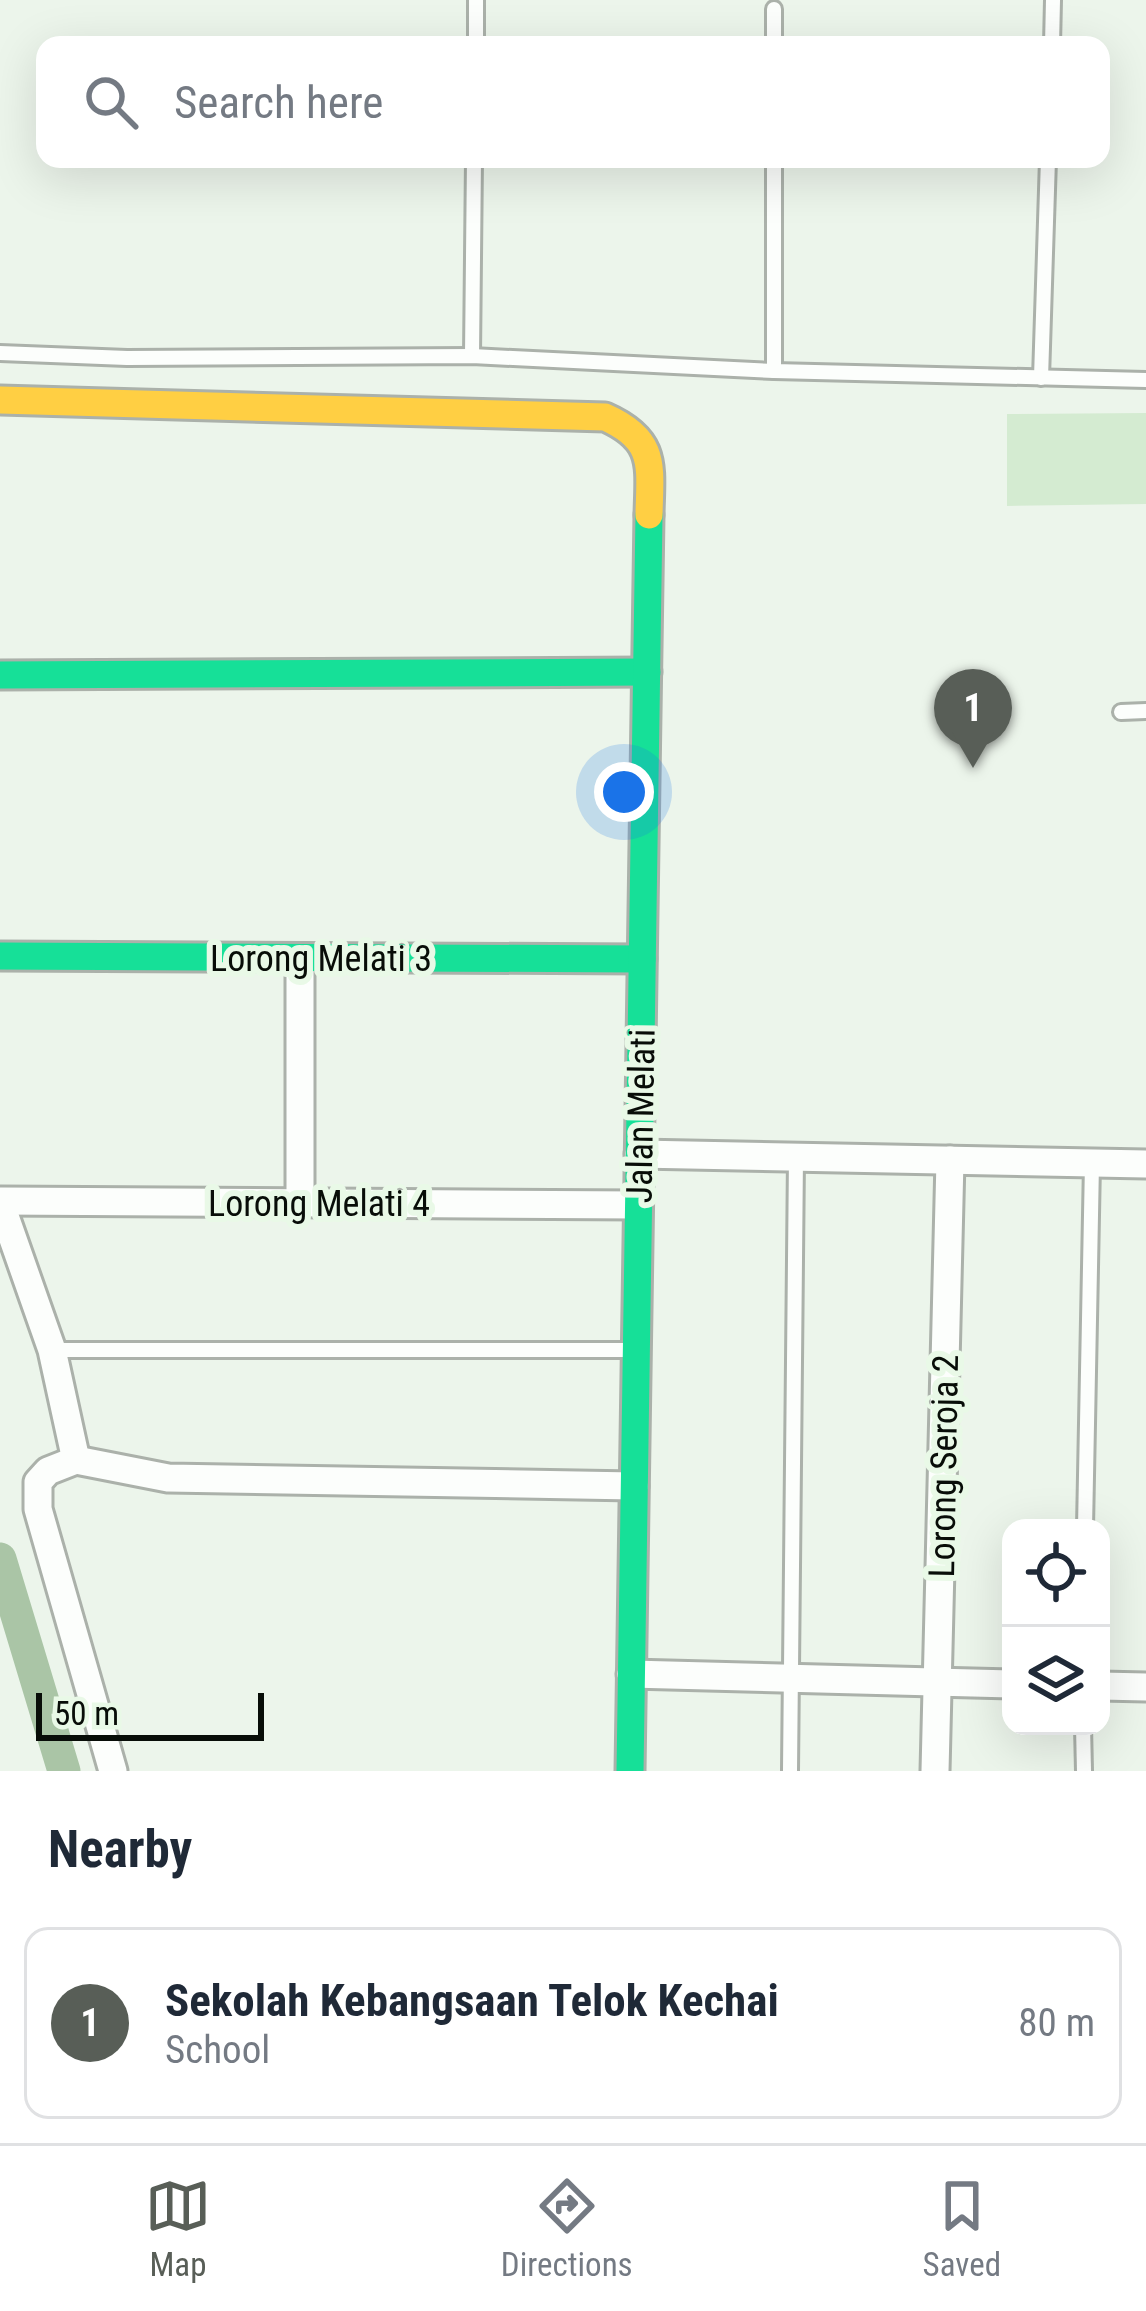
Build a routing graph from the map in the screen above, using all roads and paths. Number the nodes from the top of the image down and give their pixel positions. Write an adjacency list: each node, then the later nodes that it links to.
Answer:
1 (476, 0): 4 (lane)
2 (1053, 0): 6 (lane)
3 (774, 9): 5 (lane)
4 (476, 36)
5 (774, 36)
6 (1052, 36)
7 (475, 168): 11 (lane)
8 (774, 168): 12 (lane)
9 (1048, 168): 13 (lane)
10 (0, 353): 11 (lane)
11 (472, 356): 12 (lane)
12 (774, 370): 13 (lane)
13 (1041, 378): 14 (lane)
14 (1146, 380)
15 (0, 400): 16 (street, Jalan Melati)
16 (647, 672): 17 (street); 22 (street, Jalan Melati)
17 (0, 676)
18 (1146, 711): 19 (lane)
19 (1121, 712)
20 (0, 956): 21 (street, Lorong Melati 3)
21 (300, 958): 22 (street, Lorong Melati 3); 29 (street)
22 (642, 959): 23 (street, Jalan Melati)
23 (639, 1154): 24 (street); 30 (street, Jalan Melati)
24 (796, 1157): 25 (street); 37 (lane)
25 (950, 1160): 26 (street); 38 (street, Lorong Seroja 2)
26 (1091, 1162): 27 (street); 35 (lane)
27 (1146, 1163)
28 (0, 1201): 29 (street, Lorong Melati 4); 31 (street)
29 (300, 1203): 30 (street, Lorong Melati 4)
30 (638, 1205): 32 (street, Jalan Melati)
31 (52, 1350): 32 (lane); 33 (street)
32 (636, 1350): 34 (street, Jalan Melati)
33 (76, 1460): 34 (street); 43 (street)
34 (634, 1486): 36 (street, Jalan Melati)
35 (1084, 1519)
36 (631, 1674): 37 (street); 44 (street, Jalan Melati)
37 (794, 1678): 38 (street); 45 (lane)
38 (938, 1682): 39 (street); 46 (street, Lorong Seroja 2)
39 (1002, 1684)
40 (1110, 1686): 41 (street)
41 (1146, 1687)
42 (1083, 1735): 47 (lane)
43 (113, 1771)
44 (630, 1771)
45 (790, 1771)
46 (935, 1771)
47 (1084, 1771)

